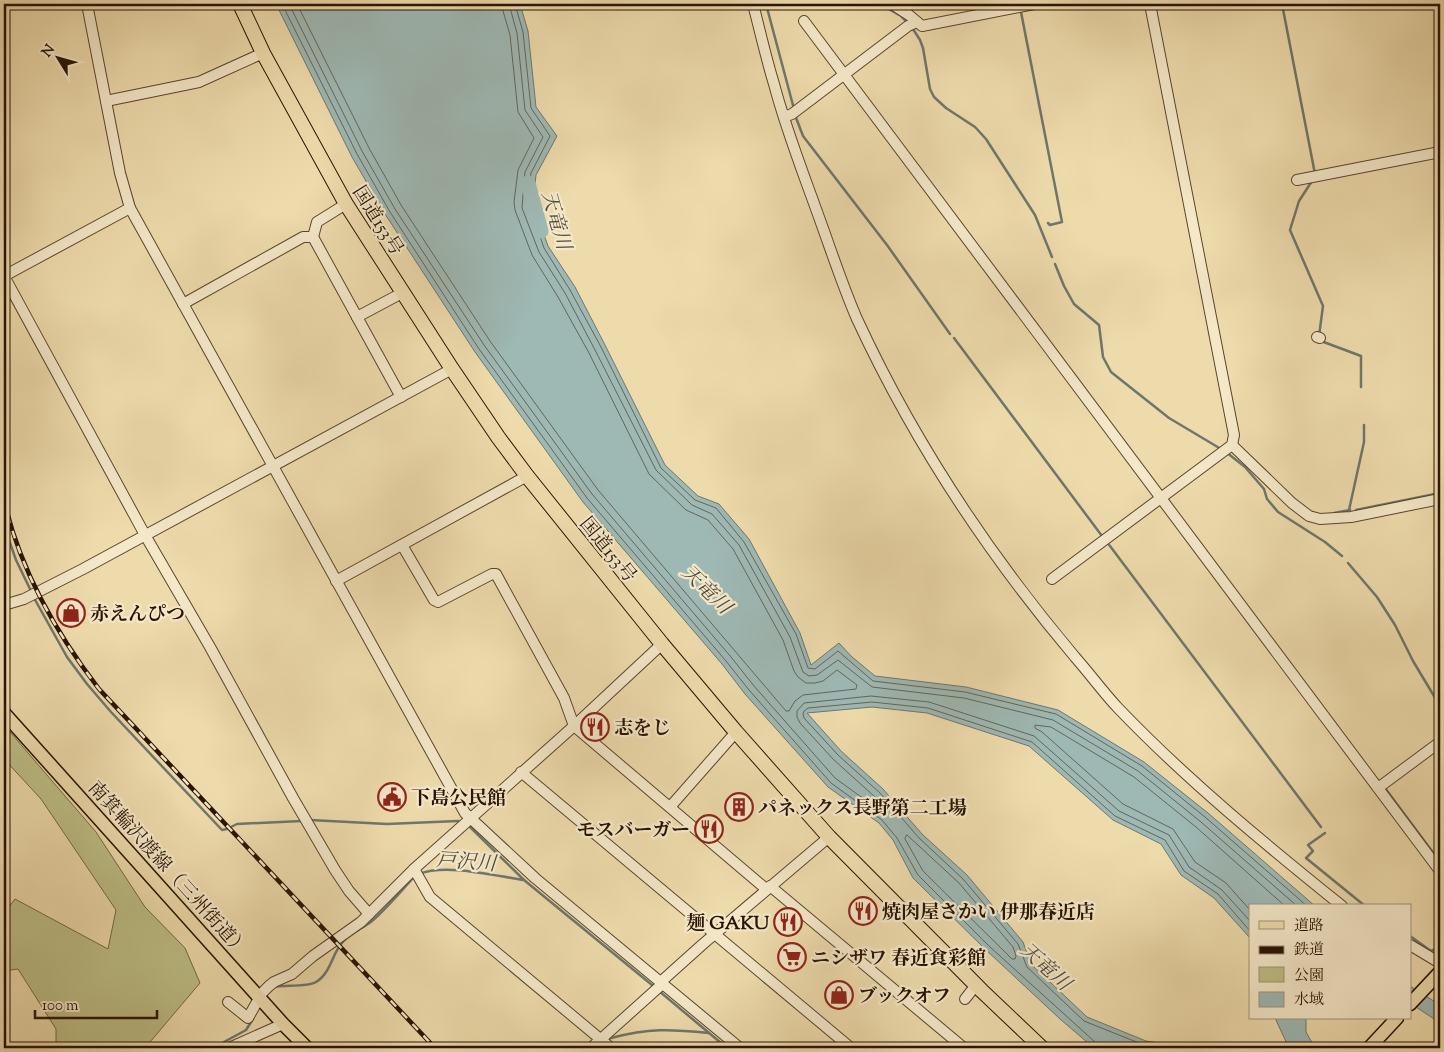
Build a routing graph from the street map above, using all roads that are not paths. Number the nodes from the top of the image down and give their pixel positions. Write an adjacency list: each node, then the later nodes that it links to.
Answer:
1 (87, 4): 11 (street)
2 (240, 4): 9 (highway, 国道153号)
3 (753, 4): 12 (street)
4 (892, 4): 8 (street)
5 (1034, 4): 8 (street)
6 (1150, 4): 23 (street)
7 (804, 21): 10 (street)
8 (917, 22): 10 (street)
9 (263, 53): 11 (street); 15 (highway, 国道153号)
10 (844, 74): 12 (street); 26 (street)
11 (106, 101): 16 (street)
12 (784, 117): 46 (street)
13 (1440, 152): 14 (street)
14 (1297, 180)
15 (346, 204): 17 (street); 18 (highway, 国道153号)
16 (130, 208): 19 (street); 28 (street)
17 (313, 237): 19 (street); 20 (street)
18 (402, 294): 20 (street); 21 (highway, 国道153号)
19 (183, 304): 24 (street)
20 (357, 317): 22 (street)
21 (452, 369): 22 (street); 25 (highway, 国道153号)
22 (401, 397): 24 (street)
23 (1227, 449): 26 (street); 27 (street)
24 (272, 468): 28 (street); 31 (street)
25 (527, 476): 29 (street); 33 (highway, 国道153号)
26 (1161, 497): 30 (street); 39 (street)
27 (1440, 499)
28 (145, 535): 32 (street); 47 (street)
29 (402, 545): 31 (street); 35 (street)
30 (1052, 579)
31 (336, 581): 41 (street)
32 (4, 605)
33 (662, 644): 35 (street); 36 (highway, 国道153号)
34 (4, 713): 54 (main road, 南箕輪沢渡線（三州街道）)
35 (574, 726): 38 (street); 40 (street)
36 (736, 732): 40 (street); 42 (highway, 国道153号)
37 (1440, 742): 39 (street)
38 (521, 772): 41 (street); 48 (street)
39 (1378, 788): 43 (street)
40 (670, 807): 45 (street)
41 (470, 818): 44 (street); 52 (street)
42 (829, 837): 45 (street); 53 (highway, 国道153号)
43 (1440, 871)
44 (416, 874): 47 (street); 60 (street)
45 (768, 887): 48 (street); 66 (street)
46 (1340, 904)
47 (369, 914): 54 (street)
48 (715, 934): 52 (street); 65 (street)
49 (1412, 947): 50 (street)
50 (1440, 964)
51 (1440, 972): 57 (main road)
52 (662, 983): 60 (street); 64 (street)
53 (976, 985): 55 (street); 67 (highway, 国道153号)
54 (260, 997): 56 (street); 59 (main road, 南箕輪沢渡線（三州街道）)
55 (965, 999)
56 (228, 1002)
57 (1412, 1002)
58 (1395, 1020): 68 (main road)
59 (283, 1024): 61 (street); 62 (main road, 南箕輪沢渡線（三州街道）)
60 (605, 1044): 63 (street)
61 (229, 1048)
62 (307, 1048)
63 (591, 1048)
64 (740, 1048)
65 (851, 1048)
66 (964, 1048)
67 (1042, 1048)
68 (1369, 1048)

